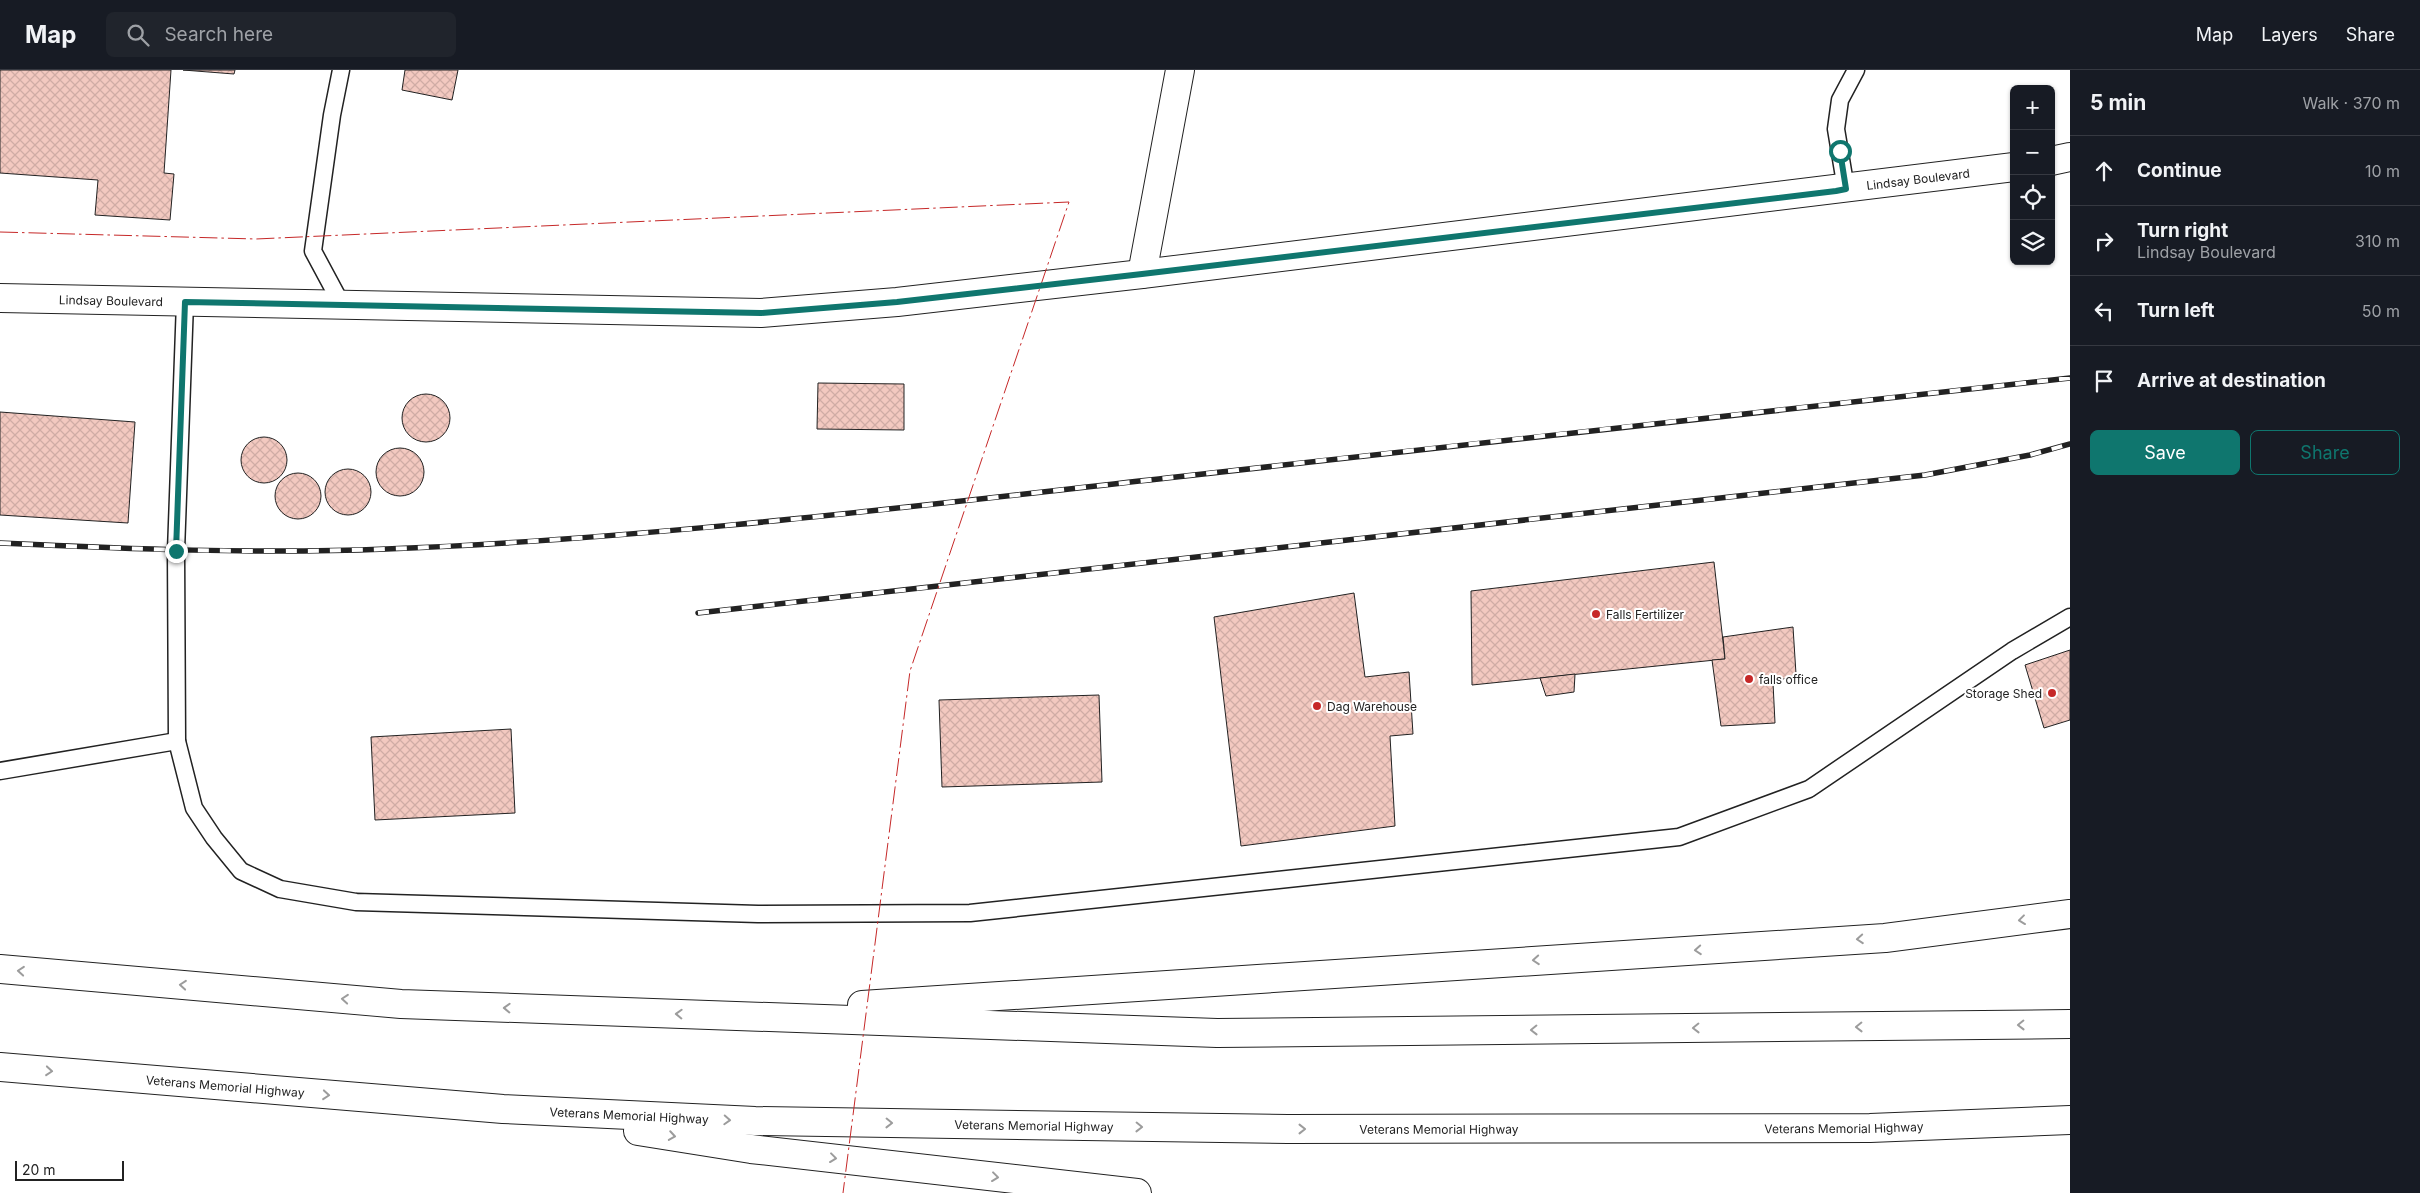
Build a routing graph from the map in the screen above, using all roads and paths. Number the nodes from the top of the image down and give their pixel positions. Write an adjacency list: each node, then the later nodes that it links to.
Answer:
1 (341, 70): 11 (lane)
2 (1180, 70): 8 (main road)
3 (1856, 70): 7 (lane)
4 (2070, 158): 5 (main road)
5 (2055, 160)
6 (2010, 168): 7 (main road, Lindsay Boulevard)
7 (1846, 189): 8 (main road, Lindsay Boulevard)
8 (1142, 274): 11 (main road, Lindsay Boulevard)
9 (0, 298): 10 (main road, Lindsay Boulevard)
10 (185, 302): 11 (main road, Lindsay Boulevard); 13 (lane)
11 (342, 305)
12 (2070, 617): 13 (lane)
13 (177, 741): 14 (lane)
14 (0, 771)
15 (2070, 914): 17 (main road, one-way to 17)
16 (0, 969): 17 (main road, one-way to 16)
17 (728, 1016): 18 (main road, one-way to 17)
18 (2070, 1024)
19 (0, 1067): 20 (main road, Veterans Memorial Highway, one-way to 20)
20 (503, 1109): 21 (main road, Veterans Memorial Highway, one-way to 21); 22 (main road, one-way to 22)
21 (2070, 1120)
22 (1137, 1193)

